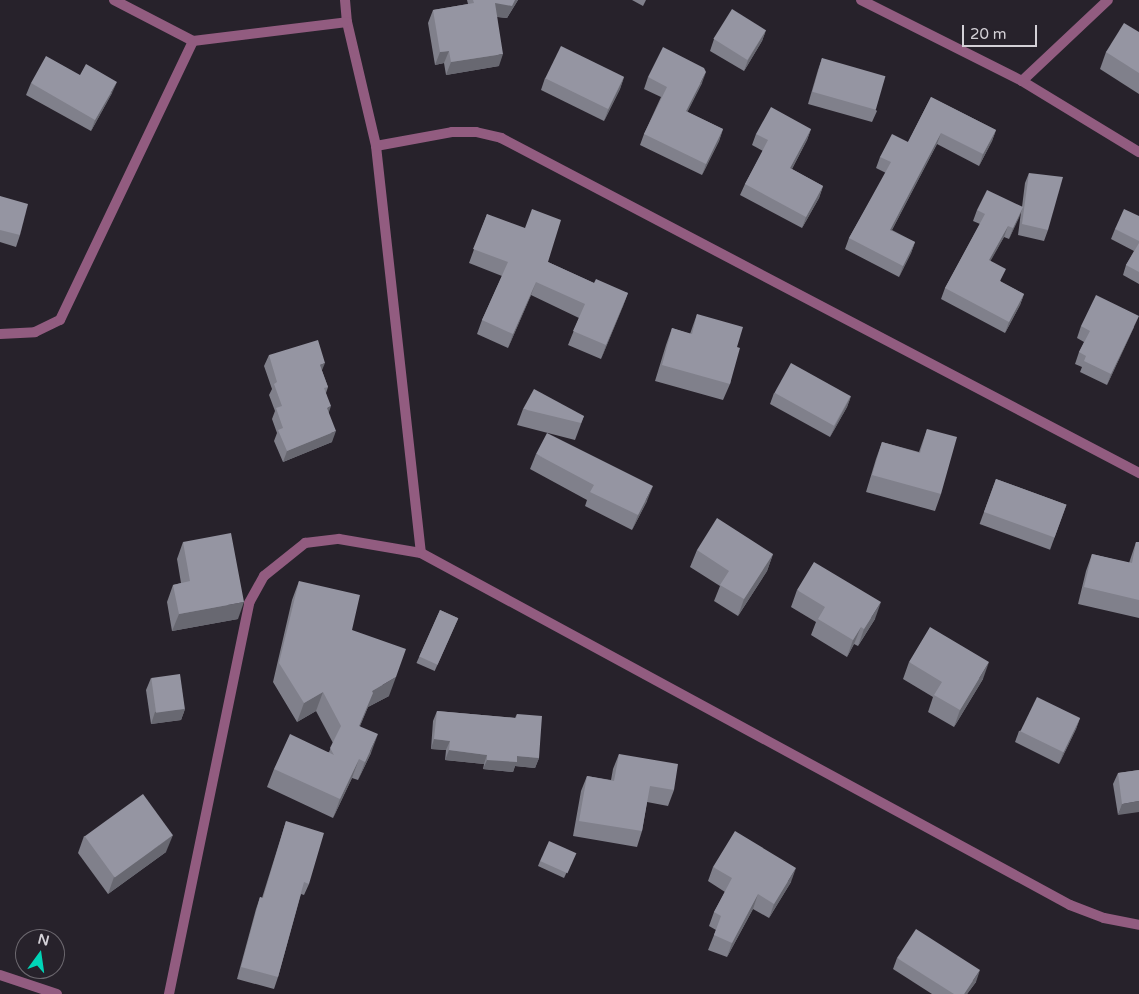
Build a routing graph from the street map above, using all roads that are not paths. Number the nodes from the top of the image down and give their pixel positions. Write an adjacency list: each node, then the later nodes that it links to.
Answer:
1 (114, 0): 6 (street)
2 (345, 0): 5 (street)
3 (861, 0): 7 (street)
4 (1108, 0): 7 (street)
5 (347, 22): 6 (street); 8 (street)
6 (193, 41): 10 (street)
7 (1022, 82): 9 (street)
8 (376, 146): 11 (street); 12 (street)
9 (1139, 152)
10 (0, 334)
11 (1139, 473)
12 (421, 554): 13 (street); 16 (street)
13 (1139, 925)
14 (0, 975): 15 (street)
15 (57, 994)
16 (168, 994)

